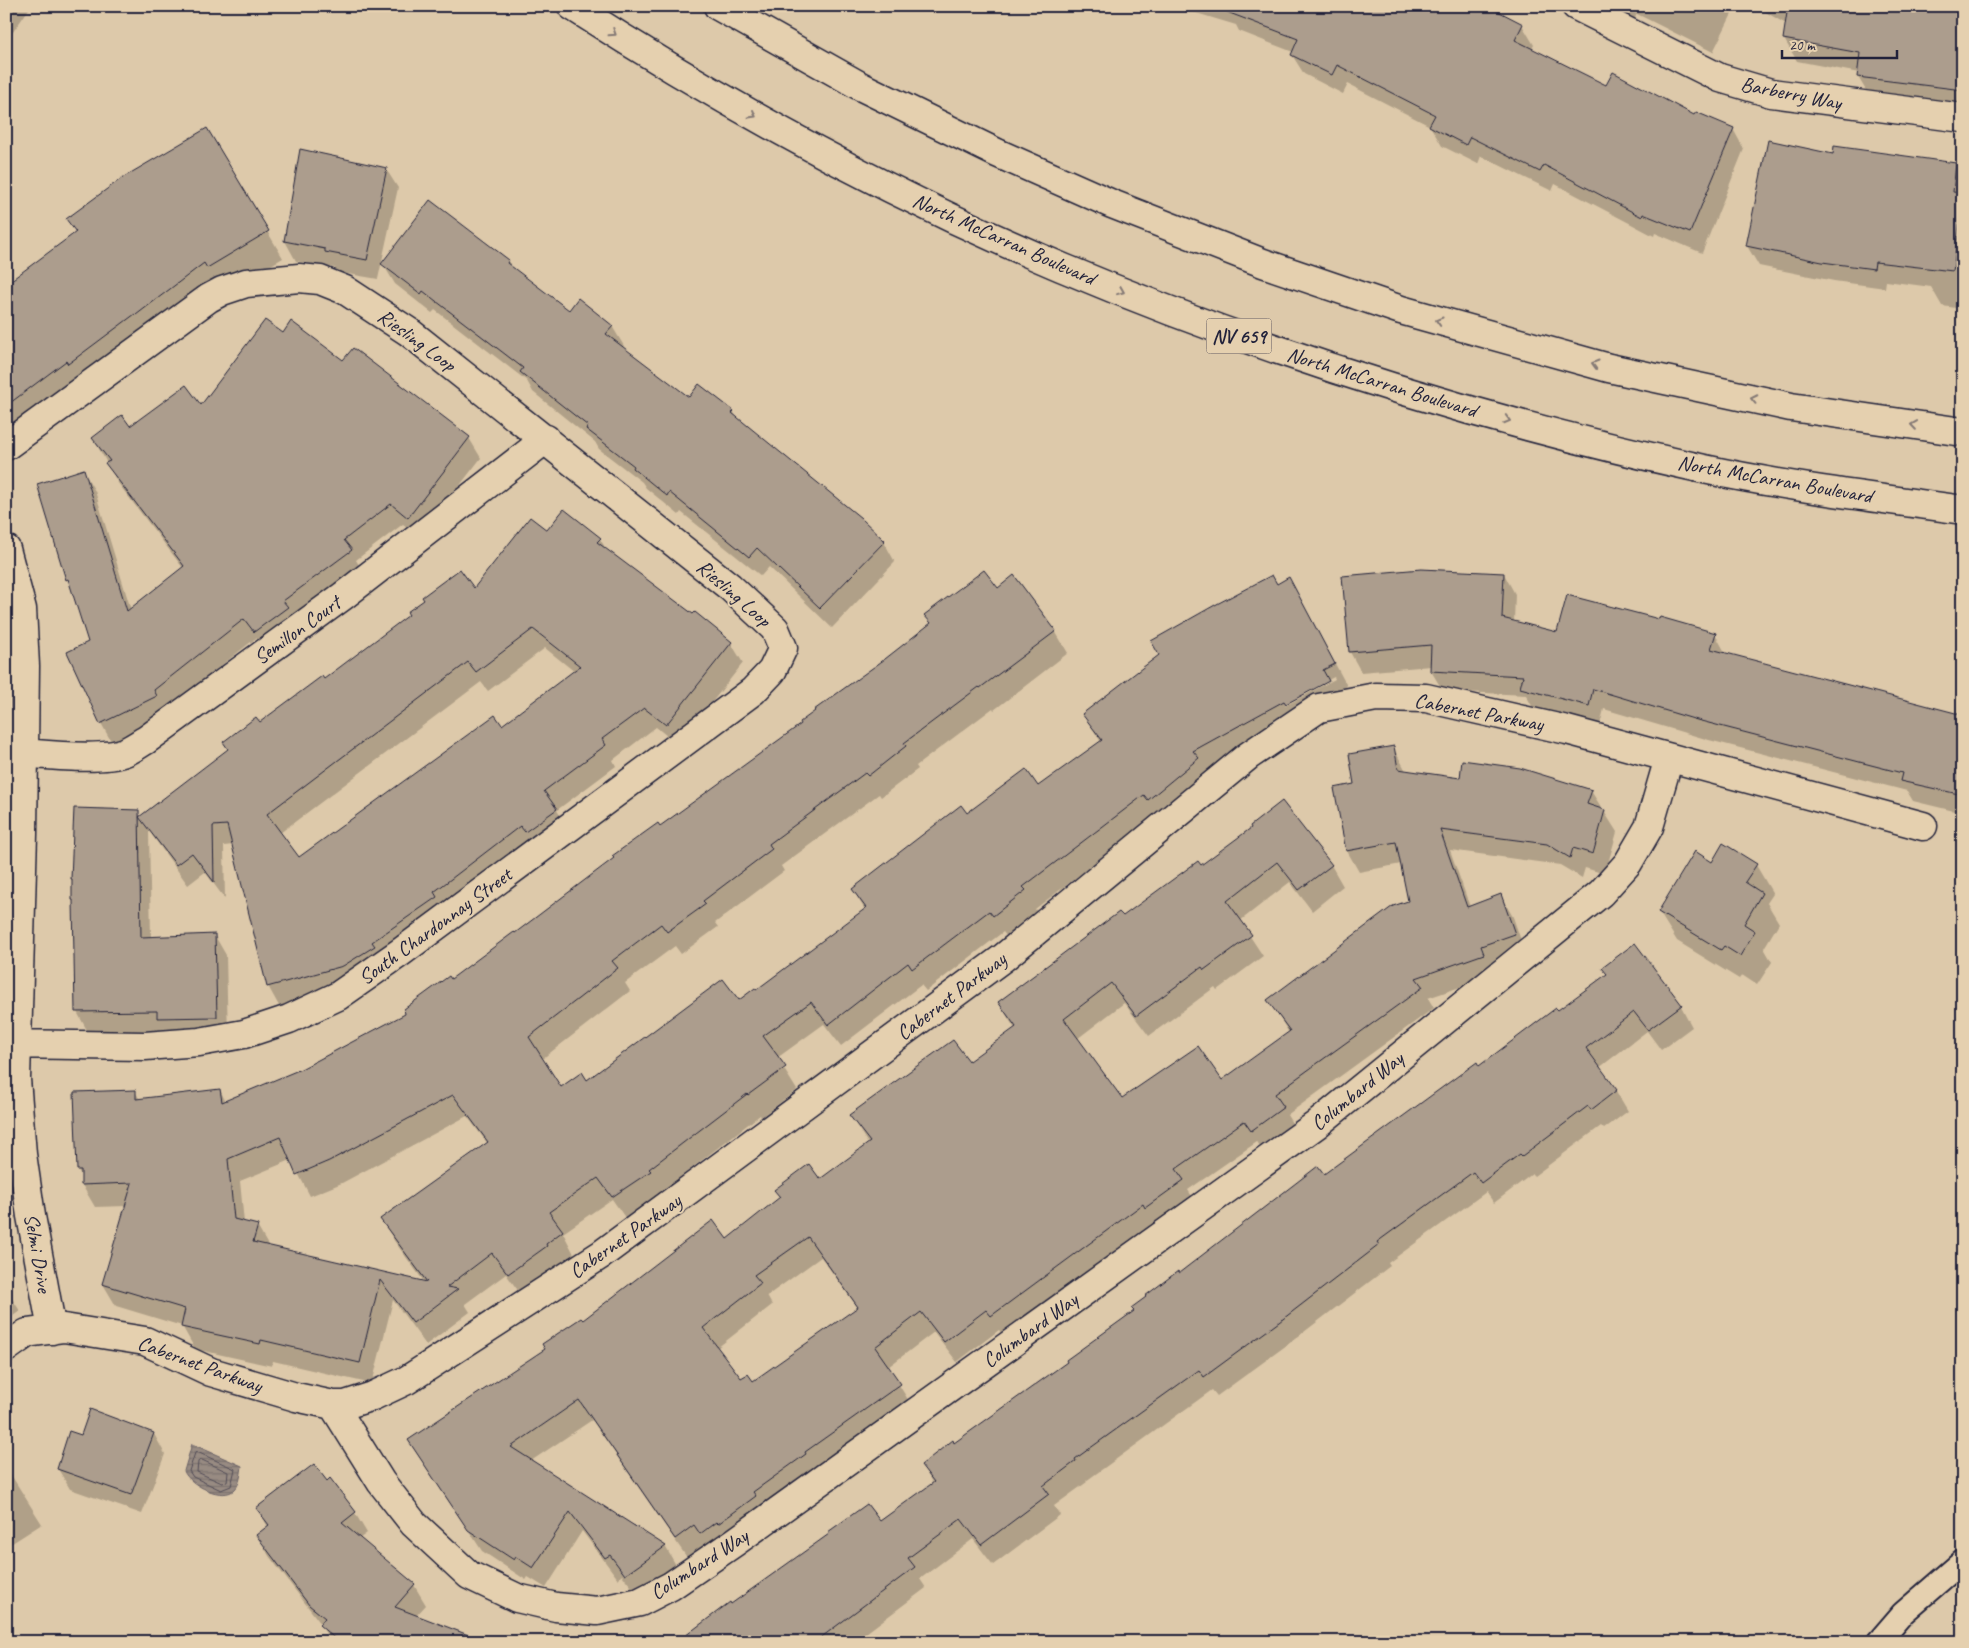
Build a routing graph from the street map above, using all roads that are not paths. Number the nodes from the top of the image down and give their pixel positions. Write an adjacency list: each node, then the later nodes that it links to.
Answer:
1 (572, 6): 8 (street, North McCarran Boulevard / NV 659, one-way to 8)
2 (718, 6): 5 (street, one-way to 2)
3 (1576, 6): 4 (street, Barberry Way)
4 (1963, 118)
5 (1963, 432)
6 (546, 439): 7 (street, Riesling Loop); 10 (street, Riesling Loop); 11 (street, Semillon Court)
7 (6, 446)
8 (1963, 510)
9 (6, 549): 11 (street, Selmi Drive)
10 (783, 648): 14 (street, South Chardonnay Street)
11 (23, 753): 14 (street, Selmi Drive)
12 (1669, 758): 13 (street, Cabernet Parkway); 17 (street, Cabernet Parkway); 17 (street, Columbard Way)
13 (1923, 826)
14 (12, 1044): 15 (street, Selmi Drive)
15 (52, 1330): 16 (street, Cabernet Parkway); 17 (street, Cabernet Parkway)
16 (6, 1348)
17 (333, 1405)
18 (1963, 1561): 19 (lane)
19 (1878, 1642)

